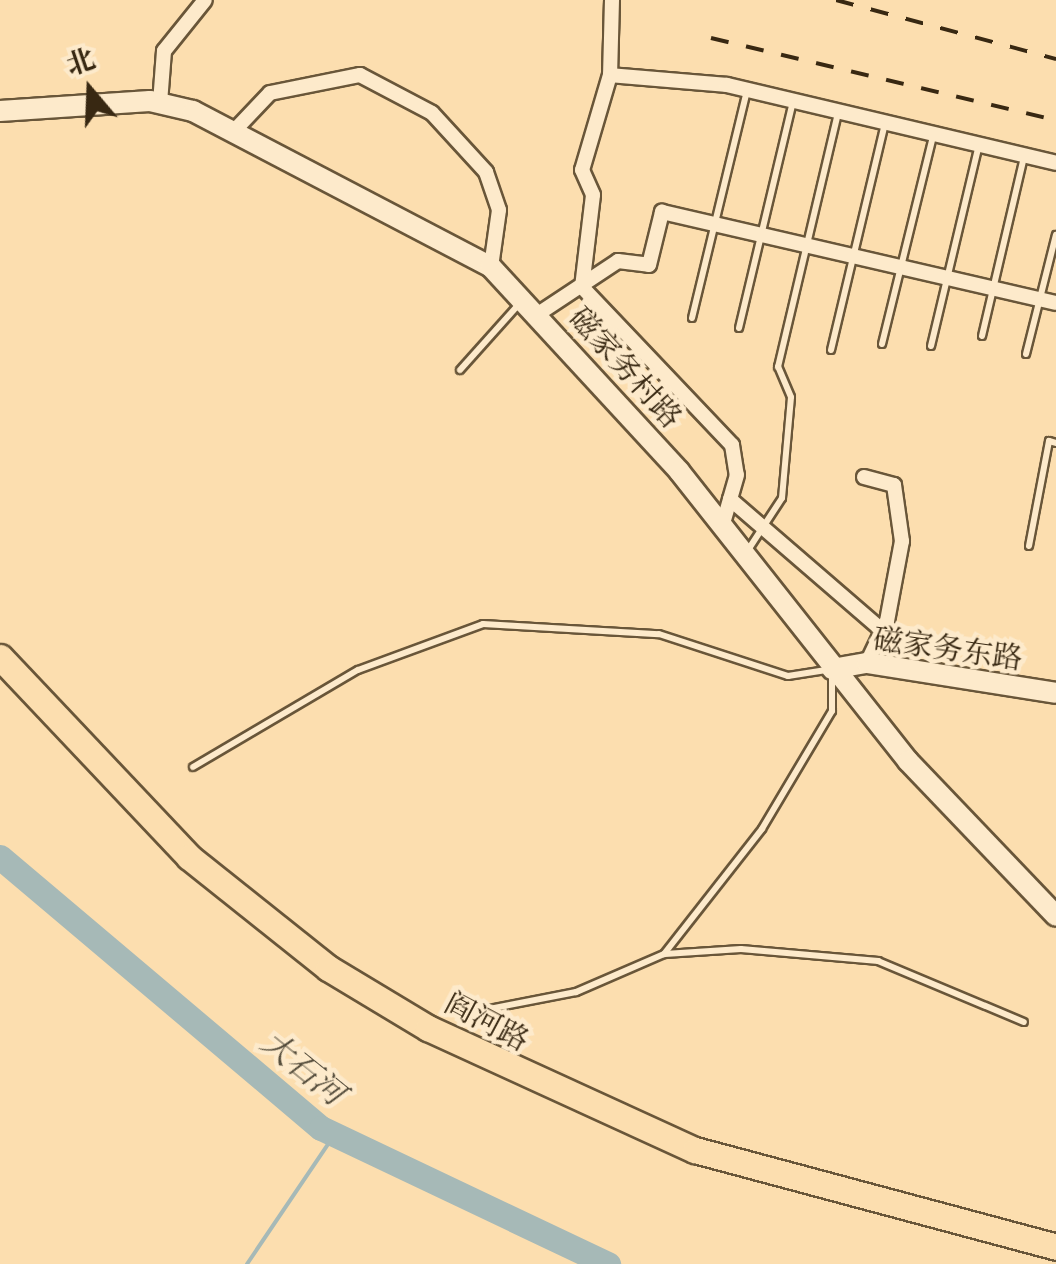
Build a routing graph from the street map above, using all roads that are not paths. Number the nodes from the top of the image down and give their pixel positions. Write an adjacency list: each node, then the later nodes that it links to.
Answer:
1 (205, 0): 6 (street)
2 (612, 0): 3 (street)
3 (610, 75): 4 (street); 23 (street)
4 (748, 90): 5 (street); 15 (lane)
5 (793, 100): 8 (street); 17 (lane)
6 (160, 103): 7 (street, 磁家务村路); 10 (street, 磁家务村路)
7 (0, 111)
8 (839, 111): 9 (street); 18 (lane)
9 (886, 122): 11 (street); 19 (lane)
10 (234, 131): 20 (street, 磁家务村路); 20 (street)
11 (934, 134): 12 (street); 21 (lane)
12 (979, 144): 13 (street); 22 (lane)
13 (1024, 155): 14 (street); 24 (lane)
14 (1056, 163)
15 (715, 224): 17 (street); 23 (street); 28 (lane)
16 (1056, 234): 25 (lane)
17 (761, 235): 18 (street); 29 (lane)
18 (807, 246): 19 (street); 40 (lane)
19 (854, 256): 21 (street); 33 (lane)
20 (492, 267): 27 (street, 磁家务村路)
21 (901, 267): 22 (street); 31 (lane)
22 (947, 278): 24 (street); 32 (lane)
23 (582, 288): 27 (street); 38 (street)
24 (993, 289): 25 (street); 30 (lane)
25 (1039, 299): 26 (street); 34 (lane)
26 (1056, 303)
27 (531, 306): 35 (lane); 39 (street, 磁家务村路)
28 (692, 318)
29 (738, 328)
30 (982, 336)
31 (882, 344)
32 (931, 346)
33 (831, 350)
34 (1026, 354)
35 (460, 370)
36 (1056, 442): 41 (lane)
37 (864, 477): 43 (street)
38 (730, 499): 39 (street); 40 (street)
39 (722, 527): 42 (street, 磁家务村路)
40 (764, 530): 42 (lane); 43 (street)
41 (1029, 546)
42 (744, 555): 46 (street, 磁家务村路)
43 (883, 631): 45 (street)
44 (0, 657): 53 (highway, 阎河路)
45 (867, 663): 46 (street, 磁家务东路); 47 (street, 磁家务东路)
46 (832, 669): 48 (lane); 49 (street, 磁家务村路); 50 (lane)
47 (1056, 693)
48 (193, 767)
49 (1056, 916)
50 (664, 954): 51 (lane); 52 (lane)
51 (478, 1011)
52 (1024, 1022)
53 (1056, 1248)

